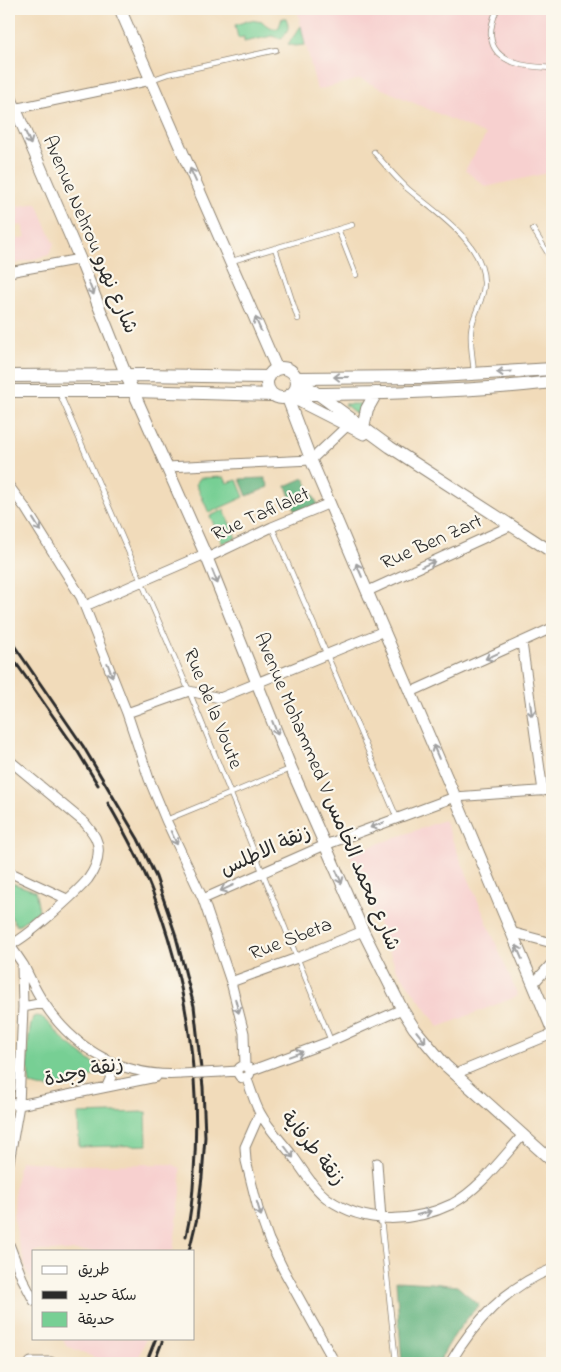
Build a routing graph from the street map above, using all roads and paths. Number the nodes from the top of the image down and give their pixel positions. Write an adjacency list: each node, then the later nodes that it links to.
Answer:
1 (121, 9): 5 (main road)
2 (497, 9): 4 (lane)
3 (276, 50): 5 (lane)
4 (552, 68)
5 (151, 80): 7 (street); 15 (main road, one-way to 5)
6 (9, 94): 7 (main road, Avenue Nehrou شارع نهرو)
7 (12, 109): 13 (main road, Avenue Nehrou شارع نهرو, one-way to 13)
8 (374, 152): 22 (lane)
9 (352, 225): 10 (lane)
10 (338, 229): 12 (lane); 17 (lane)
11 (533, 229): 14 (lane)
12 (275, 248): 15 (lane); 18 (lane)
13 (80, 259): 16 (street); 21 (main road, Avenue Nehrou شارع نهرو, one-way to 21)
14 (552, 260)
15 (230, 262): 20 (main road, one-way to 15)
16 (9, 272)
17 (356, 275)
18 (298, 319)
19 (552, 369): 22 (main road, one-way to 22)
20 (273, 373): 21 (main road); 24 (main road); 31 (main road)
21 (126, 374): 23 (main road); 28 (main road, Avenue Nehrou شارع نهرو)
22 (474, 375): 24 (main road, one-way to 24)
23 (9, 376)
24 (296, 378): 30 (main road); 32 (main road)
25 (552, 382): 29 (main road)
26 (9, 391): 27 (main road)
27 (58, 391): 28 (main road); 44 (lane, Rue de la Voute)
28 (134, 391): 31 (main road); 37 (main road, Avenue Mohammed V شارع محمد الخامس)
29 (376, 393): 30 (main road); 34 (main road)
30 (319, 394): 32 (main road); 34 (main road)
31 (273, 395): 32 (main road)
32 (289, 396): 33 (main road); 36 (main road)
33 (347, 426): 35 (main road); 36 (street)
34 (363, 427): 35 (main road)
35 (390, 447): 40 (main road)
36 (311, 460): 37 (street); 39 (main road)
37 (167, 467): 43 (main road, Avenue Mohammed V شارع محمد الخامس)
38 (9, 486): 46 (street, زنقة طرفاية, one-way to 46)
39 (330, 503): 41 (street, Rue Tafilalet); 45 (main road, one-way to 39)
40 (510, 526): 42 (main road); 45 (street, Rue Ben Zart, one-way to 40)
41 (272, 528): 43 (street, Rue Tafilalet); 50 (lane)
42 (552, 552)
43 (206, 556): 44 (street, Rue Tafilalet); 51 (main road, Avenue Mohammed V شارع محمد الخامس, one-way to 51)
44 (141, 582): 46 (street, Rue Tafilalet); 52 (lane, Rue de la Voute)
45 (368, 591): 48 (main road)
46 (85, 606): 54 (street, زنقة طرفاية, one-way to 54)
47 (552, 628): 49 (street)
48 (384, 631): 50 (street); 53 (main road)
49 (522, 643): 53 (street, one-way to 53); 58 (street, one-way to 58)
50 (327, 653): 51 (street); 61 (lane)
51 (257, 684): 52 (street); 56 (main road, Avenue Mohammed V شارع محمد الخامس, one-way to 56)
52 (189, 691): 54 (street); 59 (lane, Rue de la Voute)
53 (411, 692): 60 (main road, one-way to 53)
54 (127, 713): 62 (street, زنقة طرفاية)
55 (9, 760): 66 (street)
56 (291, 768): 59 (lane); 63 (main road, Avenue Mohammed V شارع محمد الخامس)
57 (552, 790): 58 (street, زنقة الاطلس)
58 (542, 791): 60 (street, زنقة الاطلس)
59 (230, 794): 62 (lane); 65 (lane, Rue de la Voute)
60 (456, 797): 61 (street, زنقة الاطلس); 69 (main road)
61 (397, 818): 63 (street, زنقة الاطلس, one-way to 63)
62 (166, 820): 67 (street, زنقة طرفاية, one-way to 67)
63 (324, 845): 65 (street, زنقة الاطلس); 68 (main road, Avenue Mohammed V شارع محمد الخامس, one-way to 68)
64 (9, 872): 66 (street)
65 (263, 873): 67 (street, زنقة الاطلس, one-way to 67); 72 (lane, Rue de la Voute)
66 (67, 899): 71 (street)
67 (203, 899): 75 (street, زنقة طرفاية)
68 (363, 931): 72 (street, Rue Sbeta); 79 (main road, Avenue Mohammed V شارع محمد الخامس)
69 (511, 932): 70 (street); 76 (main road, one-way to 69)
70 (552, 943)
71 (9, 945): 74 (street)
72 (297, 958): 75 (street, Rue Sbeta); 82 (lane, Rue de la Voute)
73 (552, 963): 76 (street)
74 (22, 964): 77 (street); 78 (street)
75 (232, 982): 84 (street, زنقة طرفاية, one-way to 84)
76 (533, 984): 80 (main road)
77 (44, 1003): 78 (street); 83 (street)
78 (23, 1007): 89 (street)
79 (402, 1009): 82 (street); 85 (main road, Avenue Mohammed V شارع محمد الخامس, one-way to 85)
80 (552, 1029)
81 (552, 1034): 85 (street)
82 (331, 1041): 84 (street, one-way to 82)
83 (110, 1062): 86 (street); 87 (street)
84 (245, 1071): 86 (street, bridge); 90 (street, زنقة طرفاية)
85 (455, 1074): 91 (main road, Avenue Mohammed V شارع محمد الخامس)
86 (166, 1075): 87 (street, زنقة وجدة)
87 (107, 1086): 89 (street, زنقة وجدة)
88 (9, 1103): 89 (street, زنقة وجدة)
89 (19, 1105): 93 (street)
90 (260, 1113): 95 (street, زنقة طرفاية, one-way to 95); 101 (street, one-way to 101)
91 (523, 1135): 92 (main road, Avenue Mohammed V شارع محمد الخامس); 95 (street, زنقة طرفاية, one-way to 91)
92 (552, 1161)
93 (9, 1162)
94 (377, 1164): 95 (street)
95 (381, 1219): 102 (lane)
96 (9, 1244): 98 (street)
97 (552, 1269): 103 (street)
98 (32, 1297)
99 (31, 1363): 100 (main road)
100 (51, 1363)
101 (335, 1363)
102 (396, 1363)
103 (450, 1363)

